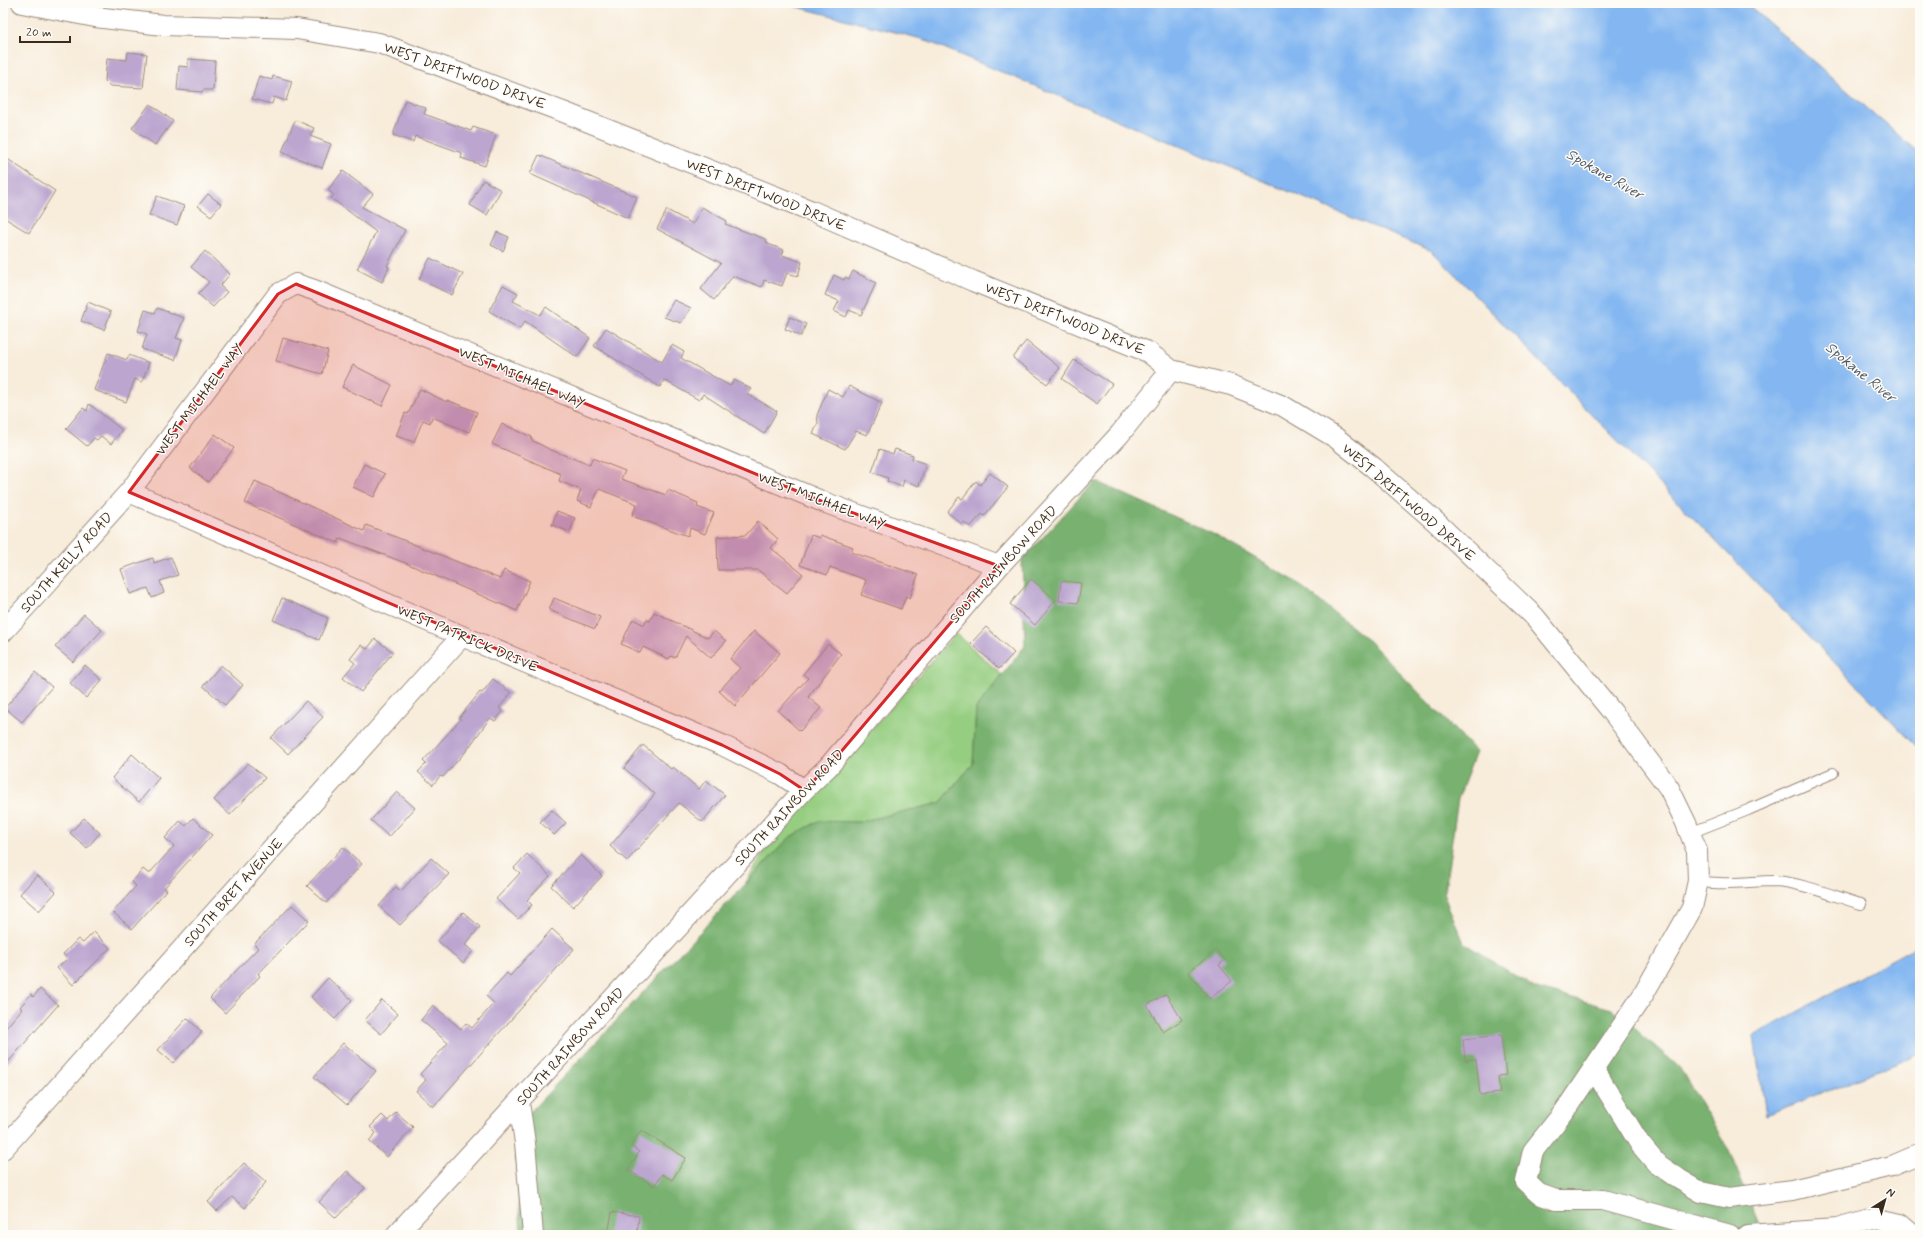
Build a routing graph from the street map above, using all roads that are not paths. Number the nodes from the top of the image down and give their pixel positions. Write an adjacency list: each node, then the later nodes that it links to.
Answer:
1 (22, 3): 2 (street, WEST DRIFTWOOD DRIVE)
2 (1172, 370): 4 (street, SOUTH RAINBOW ROAD); 9 (street, WEST DRIFTWOOD DRIVE)
3 (129, 492): 4 (street, WEST MICHAEL WAY); 5 (street, SOUTH KELLY ROAD); 6 (street, WEST PATRICK DRIVE)
4 (999, 566): 8 (street, SOUTH RAINBOW ROAD)
5 (3, 632)
6 (462, 636): 8 (street, WEST PATRICK DRIVE); 14 (street, SOUTH BRET AVENUE)
7 (1833, 773): 9 (lane)
8 (804, 790): 13 (street, SOUTH RAINBOW ROAD)
9 (1690, 833): 10 (street, WEST DRIFTWOOD DRIVE)
10 (1698, 881): 11 (lane); 12 (street, WEST DRIFTWOOD DRIVE)
11 (1861, 904)
12 (1594, 1069): 15 (street); 18 (street, WEST DRIFTWOOD DRIVE)
13 (519, 1102): 16 (street, SOUTH RAINBOW ROAD); 17 (street)
14 (3, 1148)
15 (1920, 1154)
16 (396, 1235)
17 (533, 1235)
18 (1730, 1235)
19 (1747, 1235): 20 (street)
20 (1915, 1235)

